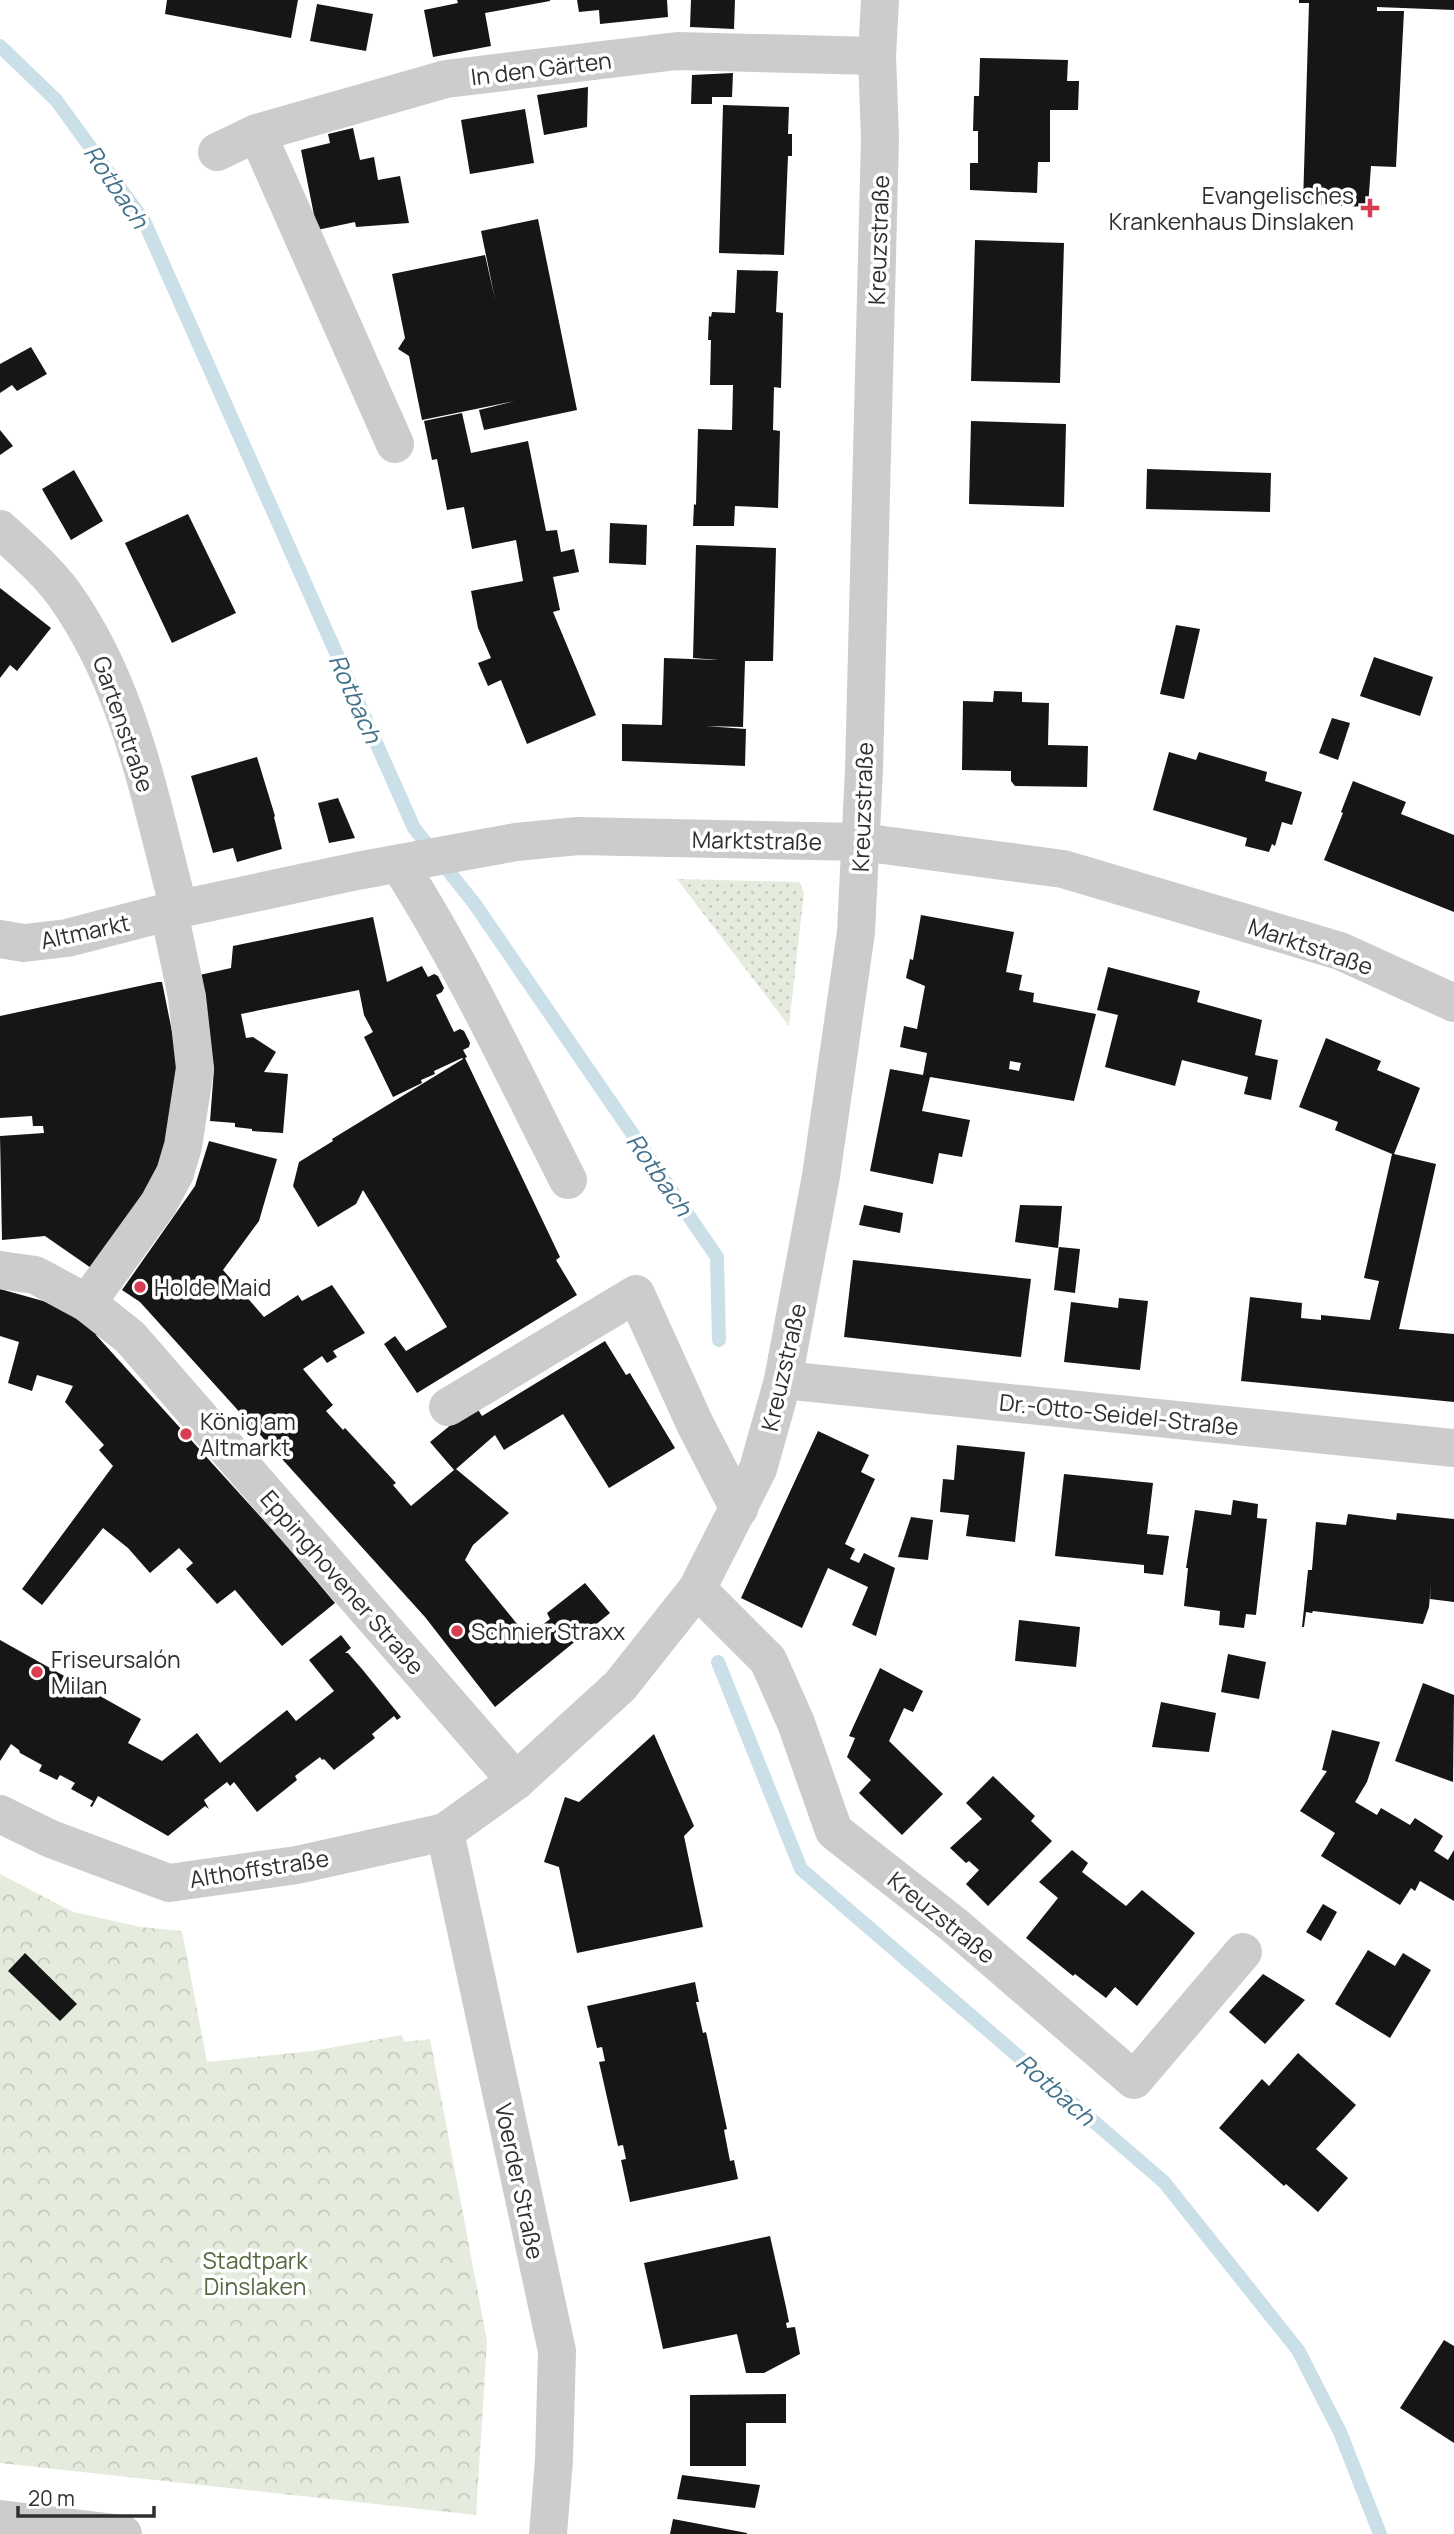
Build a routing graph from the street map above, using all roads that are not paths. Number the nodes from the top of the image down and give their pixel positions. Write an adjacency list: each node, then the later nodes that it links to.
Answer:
1 (880, 0): 2 (street, Kreuzstraße)
2 (877, 56): 3 (street, In den Gärten); 7 (street, Kreuzstraße)
3 (257, 133): 4 (street, In den Gärten); 5 (street)
4 (217, 152)
5 (396, 444)
6 (0, 529): 9 (street, Gartenstraße)
7 (861, 842): 8 (street, Marktstraße); 11 (street, Marktstraße); 15 (street, Kreuzstraße)
8 (406, 863): 9 (street, Marktstraße); 12 (street)
9 (174, 911): 10 (street, Altmarkt); 14 (street, Gartenstraße)
10 (0, 939)
11 (1454, 1003)
12 (568, 1180)
13 (0, 1270): 14 (street, Eppinghovener Straße)
14 (87, 1303): 20 (street, Eppinghovener Straße)
15 (783, 1380): 17 (street, Dr.-Otto-Seidel-Straße); 18 (street, Kreuzstraße)
16 (448, 1407): 18 (street)
17 (1454, 1448)
18 (739, 1509): 19 (street, Kreuzstraße)
19 (697, 1589): 20 (street, Kreuzstraße); 23 (street, Kreuzstraße)
20 (516, 1781): 22 (street, Kreuzstraße)
21 (0, 1814): 22 (street, Althoffstraße)
22 (445, 1832): 26 (street, Voerder Straße)
23 (1243, 1952)
24 (0, 2519): 25 (street)
25 (123, 2534)
26 (548, 2534)

